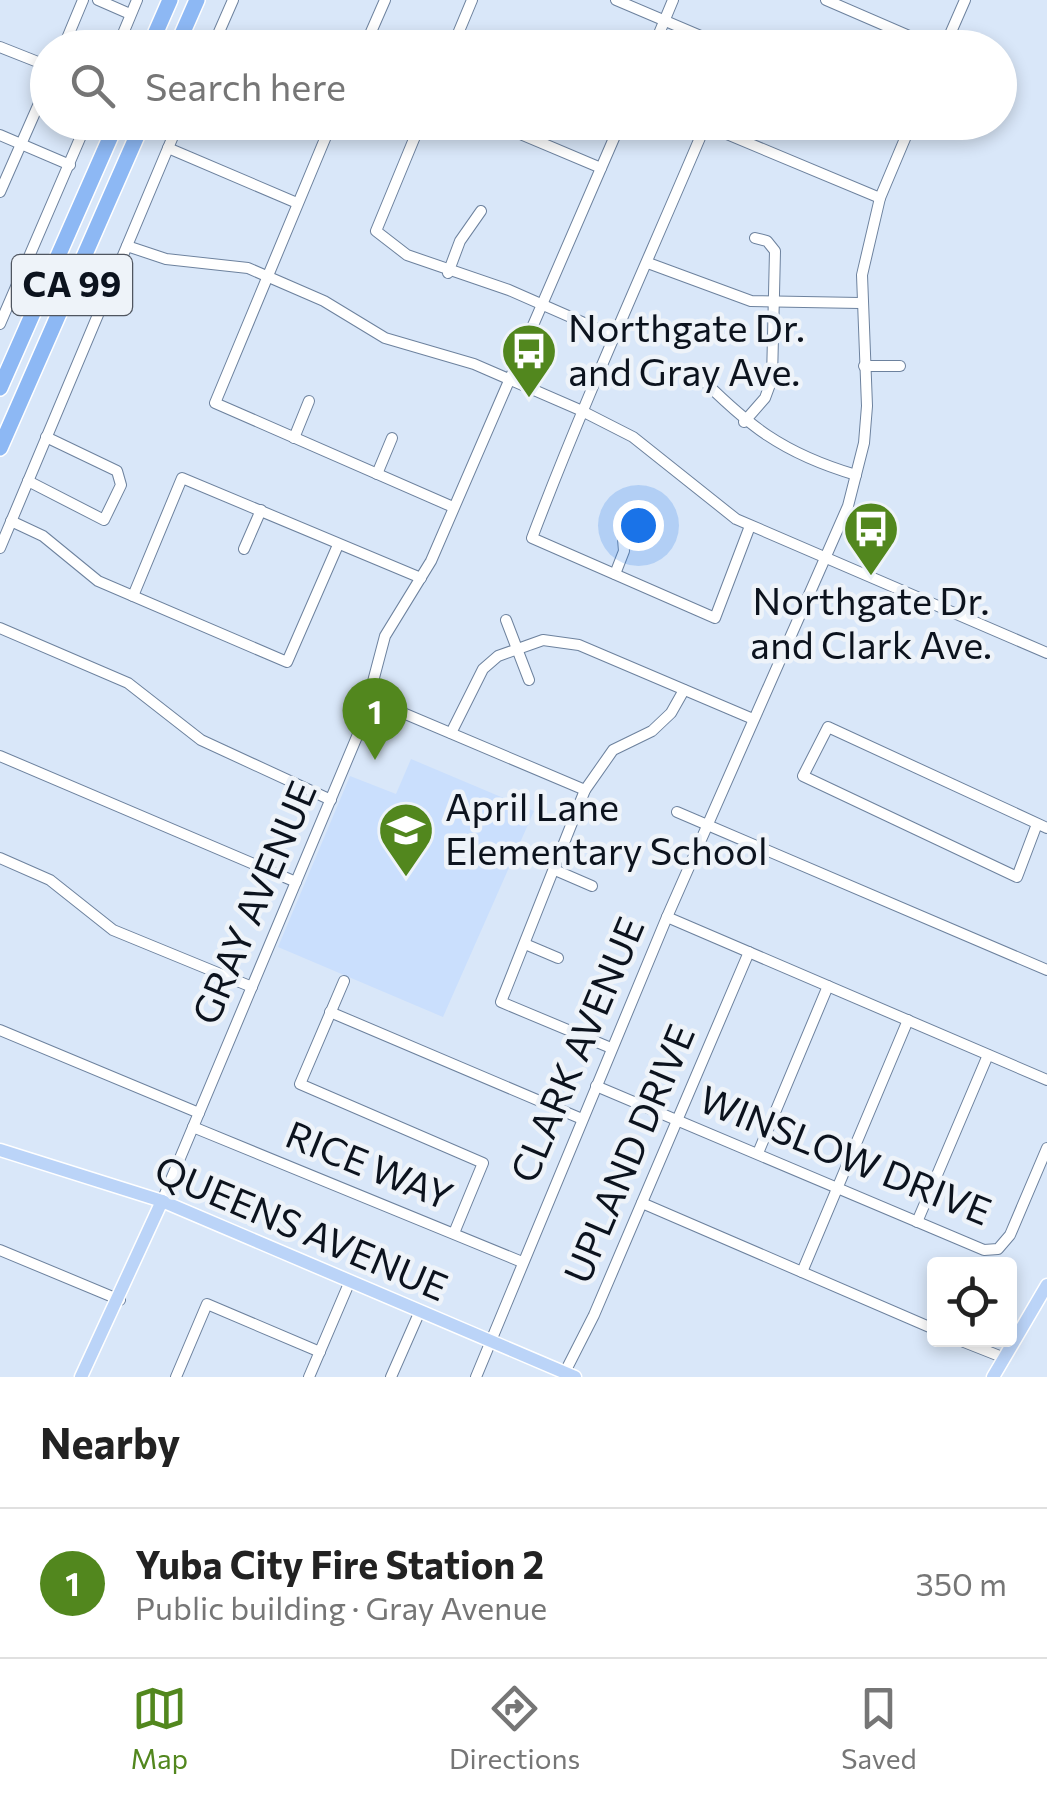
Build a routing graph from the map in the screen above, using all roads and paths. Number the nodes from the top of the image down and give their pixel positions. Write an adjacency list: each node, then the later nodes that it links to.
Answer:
1 (84, 0): 15 (street)
2 (98, 0): 13 (street)
3 (136, 0): 13 (street)
4 (170, 0): 17 (highway)
5 (197, 0): 18 (highway)
6 (234, 0): 19 (street)
7 (385, 0): 20 (street)
8 (472, 0): 21 (street)
9 (616, 0): 14 (street)
10 (673, 0): 14 (street)
11 (826, 0): 24 (street)
12 (965, 0): 25 (street)
13 (130, 14): 16 (street)
14 (664, 20): 22 (street); 23 (street)
15 (71, 30)
16 (124, 30)
17 (158, 30)
18 (184, 30)
19 (220, 30)
20 (372, 30)
21 (460, 30)
22 (660, 30)
23 (687, 30)
24 (898, 30)
25 (950, 30)
26 (0, 47): 27 (street)
27 (30, 59)
28 (30, 124): 41 (street)
29 (0, 135): 41 (street)
30 (80, 140): 43 (street)
31 (108, 140): 63 (highway, CA 99)
32 (135, 140): 70 (highway, CA 99)
33 (171, 140): 42 (street)
34 (324, 140): 47 (street)
35 (414, 140): 52 (street)
36 (544, 140): 44 (street)
37 (613, 140): 44 (street, GRAY AVENUE)
38 (696, 140): 51 (street)
39 (740, 140): 46 (street)
40 (903, 140): 46 (street, CLARK AVENUE)
41 (21, 144): 43 (street); 45 (street)
42 (168, 148): 47 (street); 50 (street)
43 (70, 165): 57 (street)
44 (601, 168): 54 (street, GRAY AVENUE)
45 (0, 192)
46 (880, 198): 56 (street, CLARK AVENUE)
47 (297, 203): 53 (street)
48 (481, 211): 52 (street)
49 (755, 238): 55 (street)
50 (127, 246): 53 (street); 67 (street)
51 (648, 263): 55 (street); 58 (street)
52 (448, 273): 54 (street)
53 (267, 276): 62 (street); 68 (street)
54 (539, 304): 58 (street); 62 (street, GRAY AVENUE)
55 (775, 304): 56 (street); 66 (street)
56 (860, 304): 59 (street, CLARK AVENUE)
57 (0, 324)
58 (616, 336): 65 (street)
59 (864, 366): 60 (street); 72 (street, CLARK AVENUE)
60 (900, 366)
61 (694, 371): 66 (street)
62 (508, 380): 65 (street); 74 (street, GRAY AVENUE)
63 (0, 388)
64 (310, 400): 68 (street)
65 (580, 410): 77 (street); 83 (street)
66 (744, 422): 72 (street)
67 (46, 437): 73 (street); 73 (street)
68 (294, 438): 71 (street)
69 (392, 438): 71 (street)
70 (0, 448)
71 (377, 474): 74 (street)
72 (856, 475): 82 (street, CLARK AVENUE)
73 (28, 481): 76 (street)
74 (454, 507): 84 (street, GRAY AVENUE)
75 (261, 510): 79 (street); 81 (street); 85 (street)
76 (11, 521): 80 (street); 85 (street)
77 (750, 526): 82 (street); 83 (street)
78 (623, 539): 83 (street)
79 (338, 545): 84 (street); 85 (street)
80 (0, 548)
81 (244, 549)
82 (823, 558): 89 (street); 93 (street, CLARK AVENUE)
83 (615, 574)
84 (421, 578): 92 (street, GRAY AVENUE)
85 (133, 596)
86 (506, 620): 88 (street)
87 (0, 628): 97 (street)
88 (517, 648): 90 (street); 91 (street); 94 (street)
89 (1047, 653)
90 (529, 680)
91 (684, 690): 93 (street); 96 (street)
92 (370, 699): 94 (street); 97 (street, GRAY AVENUE)
93 (753, 719): 99 (street, CLARK AVENUE)
94 (451, 733): 96 (street)
95 (0, 756): 103 (street)
96 (586, 790): 102 (street)
97 (331, 800): 103 (street, GRAY AVENUE)
98 (677, 812): 99 (street)
99 (707, 825): 105 (street, CLARK AVENUE); 109 (street)
100 (1042, 826): 100 (street)
101 (0, 858): 112 (street)
102 (555, 870): 104 (street); 106 (street)
103 (296, 882): 112 (street, GRAY AVENUE)
104 (592, 886)
105 (667, 917): 107 (street); 116 (street, CLARK AVENUE)
106 (525, 944): 108 (street); 116 (street)
107 (749, 952): 111 (street); 122 (street, UPLAND DRIVE)
108 (558, 958)
109 (1047, 970)
110 (344, 981): 113 (street)
111 (828, 986): 114 (street); 126 (street)
112 (252, 987): 120 (street, GRAY AVENUE)
113 (330, 1012): 121 (street); 132 (street)
114 (908, 1020): 117 (street); 128 (street)
115 (0, 1030): 120 (street)
116 (612, 1048): 119 (street, CLARK AVENUE)
117 (988, 1055): 118 (street); 131 (street)
118 (1047, 1080)
119 (596, 1086): 121 (street, CLARK AVENUE); 122 (street, WINSLOW DRIVE)
120 (199, 1113): 123 (street, GRAY AVENUE)
121 (582, 1119): 134 (street, CLARK AVENUE)
122 (678, 1119): 126 (street, WINSLOW DRIVE); 130 (street, UPLAND DRIVE)
123 (194, 1126): 129 (street, GRAY AVENUE); 132 (street, RICE WAY)
124 (1047, 1148): 127 (street)
125 (0, 1150): 129 (main road, QUEENS AVENUE)
126 (758, 1153): 128 (street, WINSLOW DRIVE)
127 (1042, 1171): 131 (street, WINSLOW DRIVE)
128 (838, 1188): 131 (street, WINSLOW DRIVE); 135 (street)
129 (162, 1200): 136 (main road, QUEENS AVENUE); 138 (main road, GRAY AVENUE)
130 (642, 1203): 135 (street); 145 (street, UPLAND DRIVE)
131 (917, 1222)
132 (454, 1233): 134 (street, RICE WAY)
133 (0, 1250): 138 (street)
134 (522, 1262): 141 (street, CLARK AVENUE)
135 (802, 1272): 140 (street)
136 (350, 1281): 139 (main road, QUEENS AVENUE); 143 (street)
137 (1047, 1286): 144 (main road)
138 (120, 1300): 146 (main road, GRAY AVENUE)
139 (420, 1310): 141 (main road, QUEENS AVENUE); 149 (street)
140 (927, 1326)
141 (491, 1342): 145 (main road, QUEENS AVENUE); 150 (street, CLARK AVENUE)
142 (976, 1347): 144 (street)
143 (320, 1352): 147 (street); 148 (street)
144 (1002, 1358): 151 (main road)
145 (568, 1376)
146 (81, 1377)
147 (176, 1377)
148 (310, 1377)
149 (391, 1377)
150 (476, 1377)
151 (993, 1377)

